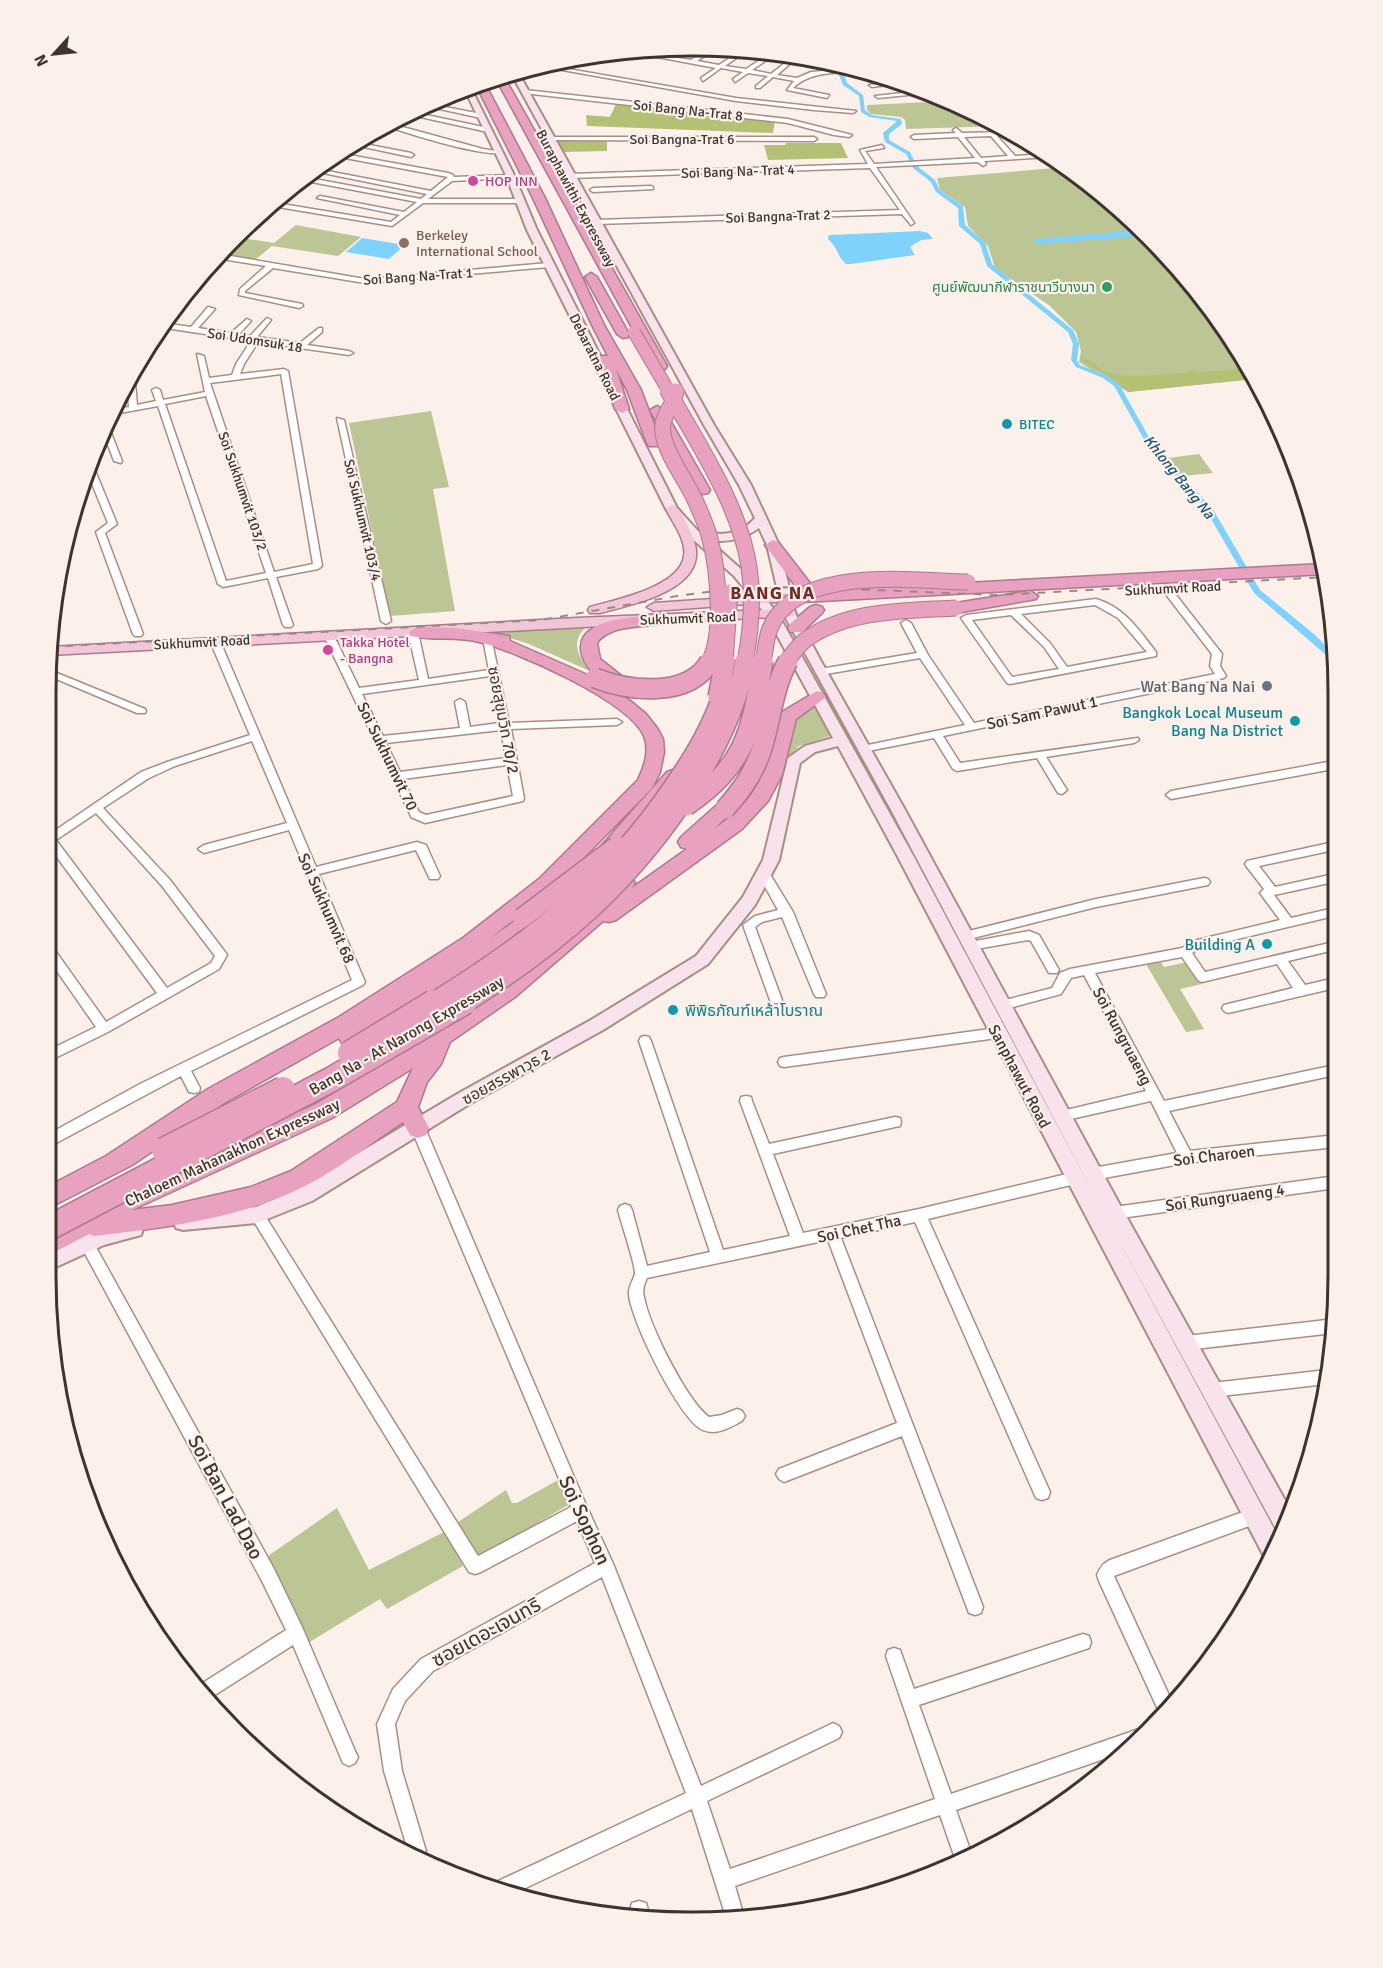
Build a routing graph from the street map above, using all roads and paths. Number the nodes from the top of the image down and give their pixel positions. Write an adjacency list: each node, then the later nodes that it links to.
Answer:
1 (701, 56): 5 (street)
2 (666, 57): 5 (street)
3 (734, 57): 7 (street)
4 (763, 60): 10 (street)
5 (692, 62): 7 (street)
6 (788, 63): 13 (street)
7 (721, 67): 10 (street); 14 (street)
8 (815, 68): 12 (street)
9 (562, 69): 34 (street)
10 (747, 71): 13 (street); 16 (street)
11 (836, 73): 12 (street)
12 (807, 75): 17 (street)
13 (773, 76): 17 (street); 24 (street)
14 (704, 79)
15 (517, 80): 27 (main road)
16 (735, 80)
17 (797, 80): 19 (street); 31 (street)
18 (513, 81): 27 (main road)
19 (811, 83)
20 (503, 84): 64 (highway)
21 (880, 84): 22 (street)
22 (872, 85)
23 (499, 86): 92 (highway, Buraphawithi Expressway)
24 (758, 87)
25 (492, 88): 77 (highway, Buraphawithi Expressway)
26 (484, 90): 68 (highway, Debaratna Road)
27 (521, 92): 40 (street, Soi Bang Na-Trat 8); 44 (main road)
28 (477, 93): 35 (main road)
29 (908, 94): 32 (street)
30 (471, 95): 35 (main road, Debaratna Road)
31 (827, 96)
32 (878, 96)
33 (440, 107): 35 (street)
34 (853, 111)
35 (481, 115): 38 (main road, Debaratna Road)
36 (422, 116): 38 (street)
37 (398, 128): 49 (street)
38 (488, 130): 49 (main road, Debaratna Road)
39 (958, 132): 41 (street); 43 (street); 54 (street)
40 (849, 135)
41 (993, 135): 42 (street); 53 (street)
42 (998, 135)
43 (914, 138)
44 (549, 139): 45 (street, Soi Bangna-Trat 6); 50 (main road)
45 (814, 139)
46 (366, 146): 48 (street)
47 (882, 147): 57 (street)
48 (387, 150): 55 (street); 56 (street)
49 (500, 152): 60 (main road, Debaratna Road)
50 (559, 156): 61 (main road); 64 (highway)
51 (348, 157): 55 (street)
52 (1036, 157): 53 (street, Soi Bang Na- Trat 4)
53 (1014, 159): 54 (street, Soi Bang Na- Trat 4)
54 (980, 160): 57 (street, Soi Bang Na- Trat 4); 58 (street)
55 (371, 161): 56 (street)
56 (396, 165): 62 (street)
57 (872, 166): 61 (street, Soi Bang Na- Trat 4); 73 (street)
58 (985, 167)
59 (325, 172): 67 (street)
60 (510, 175): 62 (street); 68 (highway); 71 (main road, Debaratna Road)
61 (571, 176): 75 (main road)
62 (450, 179): 67 (street)
63 (313, 181): 70 (street)
64 (560, 186): 78 (highway)
65 (651, 188): 66 (street)
66 (593, 190)
67 (435, 193): 70 (street)
68 (538, 196): 85 (highway, Debaratna Road)
69 (320, 198): 74 (street)
70 (423, 201): 71 (street); 74 (street)
71 (520, 201): 81 (main road, Debaratna Road)
72 (280, 206): 74 (street)
73 (903, 212): 75 (street, Soi Bangna-Trat 2); 76 (street)
74 (406, 214)
75 (597, 222): 84 (main road)
76 (911, 223)
77 (575, 247)
78 (599, 256): 83 (highway); 105 (highway)
79 (227, 258): 80 (street, Soi Bang Na-Trat 1)
80 (271, 266): 81 (street, Soi Bang Na-Trat 1); 86 (street)
81 (549, 266): 108 (main road, Debaratna Road)
82 (586, 268): 92 (highway, Buraphawithi Expressway)
83 (619, 275): 84 (highway); 92 (highway)
84 (634, 289): 111 (main road)
85 (588, 298): 90 (highway); 203 (highway, bridge)
86 (299, 306)
87 (211, 309): 93 (street)
88 (267, 320): 96 (street)
89 (247, 321): 95 (street)
90 (598, 325): 108 (highway); 134 (highway)
91 (171, 327): 93 (street, Soi Udomsuk 18)
92 (633, 329): 143 (highway, bridge); 227 (highway, Bang Na - At Narong Expressway, bridge); 232 (highway, Bang Na - At Narong Expressway, bridge)
93 (192, 330): 95 (street, Soi Udomsuk 18)
94 (319, 330): 97 (street)
95 (233, 336): 96 (street, Soi Udomsuk 18)
96 (254, 339): 97 (street, Soi Udomsuk 18); 100 (street)
97 (300, 347): 98 (street, Soi Udomsuk 18)
98 (349, 353)
99 (200, 356): 101 (street, Soi Sukhumvit 103/2)
100 (236, 376): 101 (street); 120 (street)
101 (207, 381): 104 (street, Soi Sukhumvit 103/2)
102 (132, 390): 107 (street)
103 (156, 390): 106 (street)
104 (209, 393): 106 (street); 120 (street, Soi Sukhumvit 103/2)
105 (676, 395): 111 (main road); 184 (highway, bridge)
106 (159, 403): 107 (street); 120 (street)
107 (133, 408): 109 (street)
108 (622, 409): 115 (main road, Debaratna Road)
109 (121, 411)
110 (340, 420): 137 (street, Soi Sukhumvit 103/4)
111 (709, 425): 116 (main road)
112 (109, 437): 113 (street)
113 (118, 461)
114 (93, 476): 139 (street)
115 (672, 509): 117 (main road, Debaratna Road); 131 (main road)
116 (761, 518): 117 (main road); 118 (main road)
117 (691, 531): 128 (main road, Debaratna Road)
118 (773, 545): 129 (highway); 130 (main road)
119 (1316, 570): 121 (highway, Sukhumvit Road)
120 (271, 574): 136 (street, Soi Sukhumvit 103/2)
121 (1274, 577): 122 (highway, Sukhumvit Road); 123 (highway, Sukhumvit Road)
122 (1225, 579): 124 (highway, Sukhumvit Road); 125 (highway, Sukhumvit Road)
123 (1317, 579)
124 (1052, 582): 129 (highway, Sukhumvit Road); 203 (highway, bridge)
125 (1166, 588): 126 (highway, Sukhumvit Road); 156 (street, Soi Sam Pawut 1)
126 (1102, 598): 127 (highway, Sukhumvit Road); 146 (street)
127 (1038, 600): 129 (highway, Sukhumvit Road); 132 (street); 184 (highway, bridge)
128 (762, 601): 130 (main road, Sukhumvit Road); 131 (main road, Sukhumvit Road)
129 (814, 604): 130 (highway, Sukhumvit Road); 138 (highway)
130 (782, 608): 133 (main road, Sukhumvit Road); 138 (main road, Sanphawut Road)
131 (595, 610): 137 (main road, Sukhumvit Road)
132 (1013, 612): 146 (street); 146 (street)
133 (747, 615): 134 (main road, Sukhumvit Road); 138 (main road)
134 (661, 619): 137 (main road, Sukhumvit Road)
135 (906, 623): 145 (street)
136 (288, 625): 137 (main road, Sukhumvit Road); 140 (main road, Sukhumvit Road)
137 (404, 627): 141 (main road, Sukhumvit Road); 143 (highway); 149 (street, Soi Sukhumvit 103/4)
138 (789, 631): 150 (main road, Sanphawut Road); 150 (main road, Sanphawut Road)
139 (138, 634): 140 (main road, Sukhumvit Road); 142 (main road, Sukhumvit Road)
140 (215, 636): 141 (main road, Sukhumvit Road); 144 (main road, Sukhumvit Road); 159 (street, Soi Sukhumvit 68)
141 (329, 636): 151 (street, Soi Sukhumvit 70)
142 (58, 638)
143 (488, 639): 147 (street, ซอยสุขุมวิท 70/2); 222 (highway)
144 (57, 650)
145 (923, 655): 150 (street); 156 (street)
146 (1065, 671)
147 (495, 672): 149 (street); 155 (street, ซอยสุขุมวิท 70/2)
148 (56, 676): 153 (street)
149 (424, 682): 151 (street)
150 (824, 691): 161 (main road, Sanphawut Road); 163 (main road, Sanphawut Road); 189 (highway)
151 (357, 692): 160 (street, Soi Sukhumvit 70)
152 (460, 702): 157 (street)
153 (141, 711)
154 (617, 722): 155 (street)
155 (505, 726): 157 (street); 165 (street, ซอยสุขุมวิท 70/2)
156 (972, 727): 158 (street, Soi Sam Pawut 1)
157 (466, 730): 160 (street)
158 (937, 734): 163 (street, Soi Sam Pawut 1); 164 (street)
159 (254, 737): 171 (street); 172 (street, Soi Sukhumvit 68)
160 (381, 740): 167 (street, Soi Sukhumvit 70)
161 (841, 740): 178 (main road, ซอยสรรพาวุธ 2); 180 (main road, Sanphawut Road)
162 (1134, 740): 164 (street)
163 (863, 749): 180 (main road, Sanphawut Road)
164 (1039, 754): 168 (street)
165 (512, 761): 167 (street); 170 (street, ซอยสุขุมวิท 70/2)
166 (1328, 766): 169 (street)
167 (398, 776): 170 (street, Soi Sukhumvit 70)
168 (1062, 790)
169 (1171, 795)
170 (517, 801)
171 (97, 808): 173 (street); 198 (street)
172 (291, 826): 175 (street); 177 (street, Soi Sukhumvit 68)
173 (56, 833)
174 (1328, 847): 183 (street)
175 (204, 849)
176 (56, 851): 198 (street)
177 (312, 872): 179 (street); 210 (street, Soi Sukhumvit 68)
178 (764, 874): 185 (street); 216 (main road, ซอยสรรพาวุธ 2)
179 (434, 876)
180 (924, 876): 188 (main road, Sanphawut Road); 205 (main road, Sanphawut Road)
181 (1328, 879): 183 (street)
182 (1204, 882): 188 (street)
183 (1272, 891): 187 (street)
184 (606, 907): 189 (highway)
185 (787, 912): 199 (street); 200 (street)
186 (1328, 913): 187 (street)
187 (1288, 922): 191 (street)
188 (968, 941): 194 (street); 201 (main road, Sanphawut Road)
189 (561, 946): 206 (highway, Chaloem Mahanakhon Expressway)
190 (1328, 947): 192 (street)
191 (1185, 952): 192 (street); 195 (street)
192 (1281, 959): 197 (street)
193 (56, 961): 204 (street)
194 (1053, 970)
195 (1087, 970): 201 (street, Soi Rungruaeng); 214 (street, Soi Rungruaeng)
196 (1328, 985): 197 (street)
197 (1302, 991): 202 (street)
198 (164, 993): 204 (street)
199 (820, 994)
200 (776, 1000)
201 (1002, 1005): 215 (main road, Sanphawut Road)
202 (1228, 1008)
203 (368, 1027): 222 (highway)
204 (104, 1029): 208 (street)
205 (997, 1033): 209 (street); 224 (main road, Sanphawut Road)
206 (441, 1037): 216 (highway); 234 (highway, Chaloem Mahanakhon Expressway)
207 (645, 1041): 238 (street)
208 (56, 1053)
209 (784, 1062)
210 (184, 1069): 212 (street); 218 (street, Soi Sukhumvit 68)
211 (1328, 1071): 214 (street)
212 (194, 1088)
213 (746, 1101): 220 (street)
214 (1158, 1101): 215 (street, Soi Rungruaeng); 221 (street)
215 (1062, 1116): 223 (main road, Sanphawut Road)
216 (412, 1118): 230 (main road, ซอยสรรพาวุธ 2); 234 (highway); 248 (street, Soi Sophon)
217 (895, 1122): 220 (street)
218 (56, 1137)
219 (1328, 1142): 221 (street, Soi Charoen)
220 (765, 1150): 235 (street)
221 (1186, 1157): 223 (street, Soi Charoen)
222 (112, 1164): 226 (highway)
223 (1093, 1174): 224 (main road); 229 (main road, Sanphawut Road)
224 (1075, 1178): 231 (street, Soi Chet Tha); 250 (main road, Sanphawut Road)
225 (1328, 1183): 229 (street, Soi Rungruaeng 4)
226 (56, 1194)
227 (56, 1209)
228 (625, 1210): 239 (street)
229 (1114, 1213): 241 (main road, Sanphawut Road)
230 (257, 1215): 234 (main road, ซอยสรรพาวุธ 2); 248 (street)
231 (919, 1215): 233 (street, Soi Chet Tha); 247 (street)
232 (56, 1224)
233 (832, 1233): 235 (street, Soi Chet Tha); 245 (street)
234 (79, 1238): 236 (highway, Chaloem Mahanakhon Expressway); 237 (main road, ซอยสรรพาวุธ 2); 254 (street, Soi Ban Lad Dao)
235 (799, 1240): 238 (street, Soi Chet Tha)
236 (56, 1243)
237 (56, 1255)
238 (719, 1257): 239 (street, Soi Chet Tha)
239 (642, 1273): 244 (street)
240 (1325, 1327): 241 (street)
241 (1186, 1343): 243 (main road, Sanphawut Road)
242 (1319, 1378): 243 (street)
243 (1212, 1390): 249 (main road, Sanphawut Road)
244 (737, 1416)
245 (906, 1426): 246 (street); 253 (street)
246 (784, 1474)
247 (1042, 1492)
248 (580, 1511): 252 (street, Soi Sophon)
249 (1281, 1515)
250 (1254, 1516): 251 (main road, Sanphawut Road); 259 (street)
251 (1269, 1543)
252 (606, 1566): 263 (street, Soi Sophon); 265 (street, ซอยเดอะเจนทริ)
253 (975, 1607)
254 (296, 1633): 257 (street); 262 (street, Soi Ban Lad Dao)
255 (1083, 1642): 258 (street)
256 (894, 1656): 258 (street)
257 (208, 1690)
258 (911, 1700): 264 (street)
259 (1164, 1703)
260 (833, 1732): 263 (street)
261 (1123, 1743): 264 (street)
262 (349, 1757)
263 (696, 1796): 267 (street, Soi Sophon); 268 (street)
264 (946, 1803): 266 (street); 267 (street)
265 (417, 1850)
266 (962, 1852)
267 (725, 1880): 269 (street, Soi Sophon)
268 (511, 1886)
269 (733, 1911)

